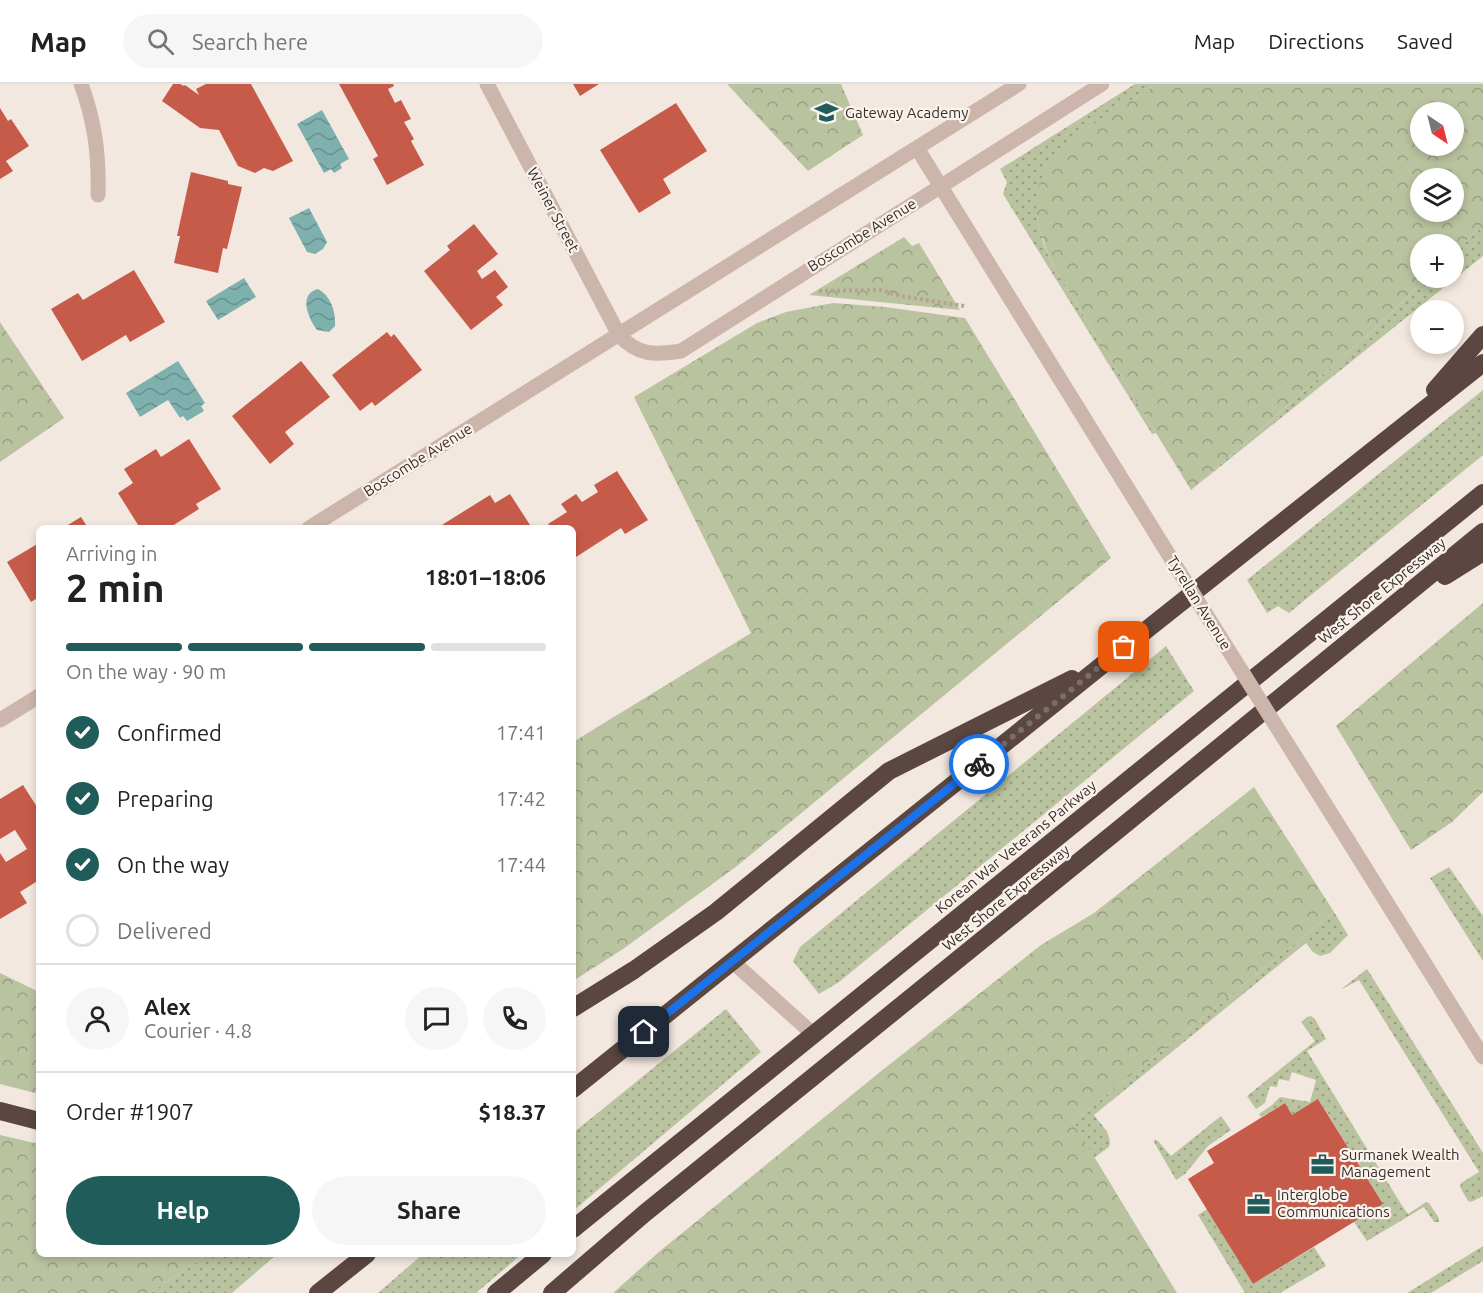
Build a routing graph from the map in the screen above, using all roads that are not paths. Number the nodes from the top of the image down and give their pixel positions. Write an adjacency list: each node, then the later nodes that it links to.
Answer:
1 (81, 84): 7 (street)
2 (487, 84): 8 (street, Weiner Street)
3 (1019, 84): 5 (street, Boscombe Avenue)
4 (1101, 84): 6 (street, Boscombe Avenue)
5 (917, 148): 6 (street, Tyrellan Avenue); 8 (street, Boscombe Avenue)
6 (941, 185): 8 (street, Boscombe Avenue); 24 (street, Tyrellan Avenue, bridge)
7 (98, 195)
8 (619, 335): 14 (street, Boscombe Avenue)
9 (1483, 335): 12 (highway)
10 (1483, 345): 12 (highway)
11 (1483, 363): 12 (highway)
12 (1402, 428): 18 (highway)
13 (1483, 493): 23 (highway, Korean War Veterans Parkway)
14 (314, 525)
15 (1483, 532): 17 (highway, West Shore Expressway)
16 (1483, 552): 17 (highway)
17 (1375, 620): 33 (highway, West Shore Expressway)
18 (1106, 662): 21 (highway); 22 (highway)
19 (36, 698): 20 (street)
20 (0, 720)
21 (733, 962): 23 (street); 25 (highway)
22 (576, 1006)
23 (813, 1034): 28 (highway, Korean War Veterans Parkway)
24 (1483, 1057)
25 (576, 1087)
26 (0, 1111): 27 (highway)
27 (36, 1120)
28 (576, 1227)
29 (363, 1257): 31 (highway)
30 (539, 1257): 32 (highway)
31 (318, 1293)
32 (496, 1293)
33 (552, 1293)

